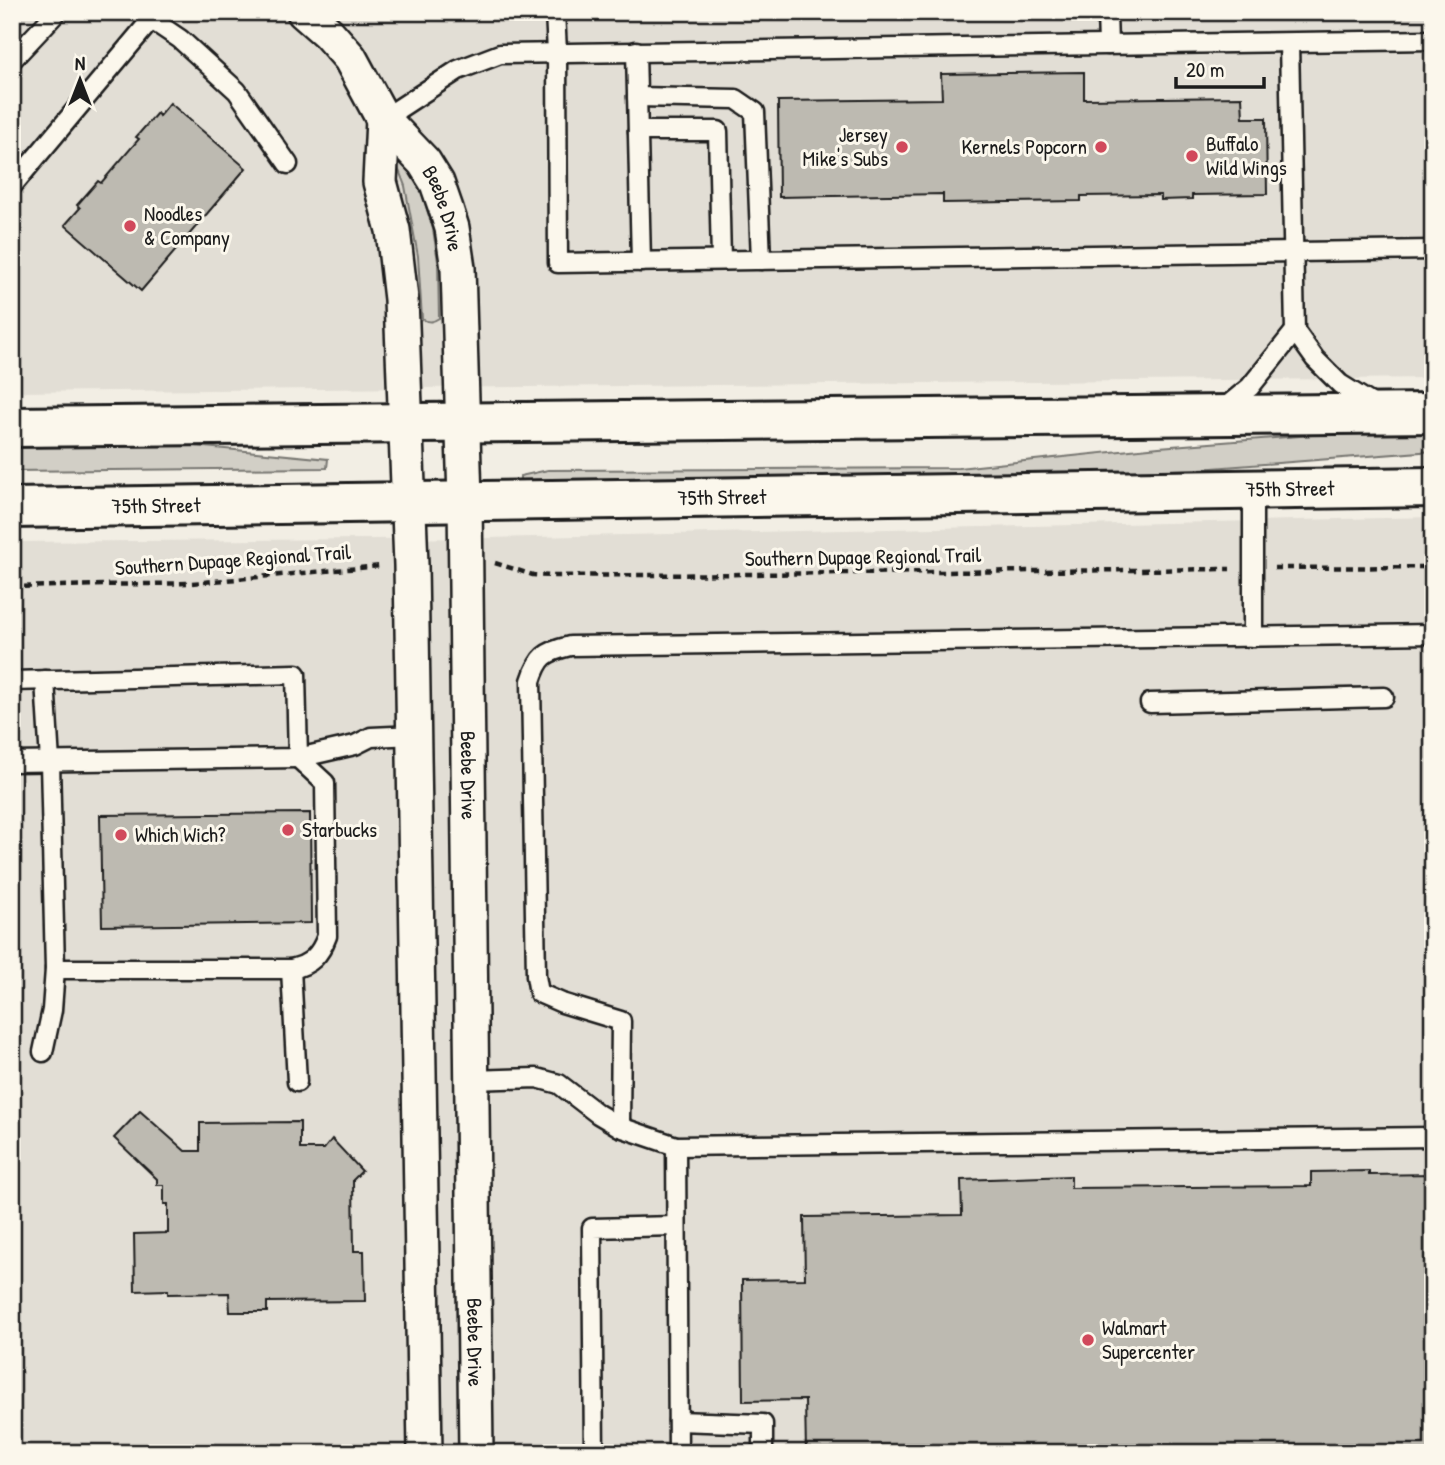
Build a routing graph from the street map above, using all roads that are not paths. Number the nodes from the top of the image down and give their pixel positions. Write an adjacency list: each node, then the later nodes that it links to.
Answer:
1 (57, 12): 11 (lane)
2 (304, 12): 13 (street, Beebe Drive)
3 (555, 12): 10 (lane)
4 (1107, 12): 8 (lane)
5 (146, 16): 15 (lane); 16 (lane)
6 (1433, 40): 7 (lane)
7 (1289, 43): 8 (lane); 18 (lane)
8 (1108, 45): 9 (lane)
9 (636, 51): 10 (lane); 12 (lane)
10 (557, 52): 13 (lane); 21 (lane)
11 (12, 61)
12 (637, 97): 14 (lane); 20 (lane)
13 (383, 119): 26 (street, Beebe Drive); 27 (street)
14 (638, 131): 19 (lane); 21 (lane)
15 (288, 164)
16 (12, 186)
17 (1433, 250): 18 (lane)
18 (1292, 252): 20 (lane); 22 (lane)
19 (721, 260): 20 (lane); 21 (lane)
20 (761, 260)
21 (641, 262)
22 (1295, 331): 24 (lane); 25 (lane)
23 (1433, 412): 24 (main road)
24 (1386, 413): 25 (main road)
25 (1216, 415): 26 (main road)
26 (463, 421): 27 (main road); 31 (street, Beebe Drive)
27 (406, 422): 28 (main road); 32 (street)
28 (12, 427)
29 (1433, 487): 30 (main road, 75th Street)
30 (1253, 489): 31 (main road, 75th Street); 35 (lane)
31 (465, 500): 32 (main road, 75th Street); 47 (street, Beebe Drive)
32 (409, 501): 33 (main road, 75th Street); 40 (street)
33 (12, 508)
34 (1433, 634): 35 (lane)
35 (1253, 637): 49 (lane)
36 (45, 680): 37 (lane); 41 (lane); 43 (lane)
37 (12, 681)
38 (1384, 697): 39 (lane)
39 (1150, 703)
40 (415, 735): 41 (lane); 54 (street)
41 (298, 758): 43 (lane); 45 (lane)
42 (12, 762): 43 (lane)
43 (50, 762): 44 (lane)
44 (55, 969): 45 (lane); 46 (lane)
45 (291, 969): 48 (lane)
46 (43, 1052)
47 (471, 1080): 49 (lane); 55 (street, Beebe Drive)
48 (297, 1082)
49 (621, 1127): 51 (lane)
50 (1433, 1137): 51 (lane)
51 (676, 1146): 52 (lane)
52 (676, 1226): 53 (lane); 56 (lane)
53 (678, 1421): 57 (lane); 58 (lane)
54 (425, 1453)
55 (476, 1453)
56 (594, 1453)
57 (678, 1453)
58 (764, 1453)

